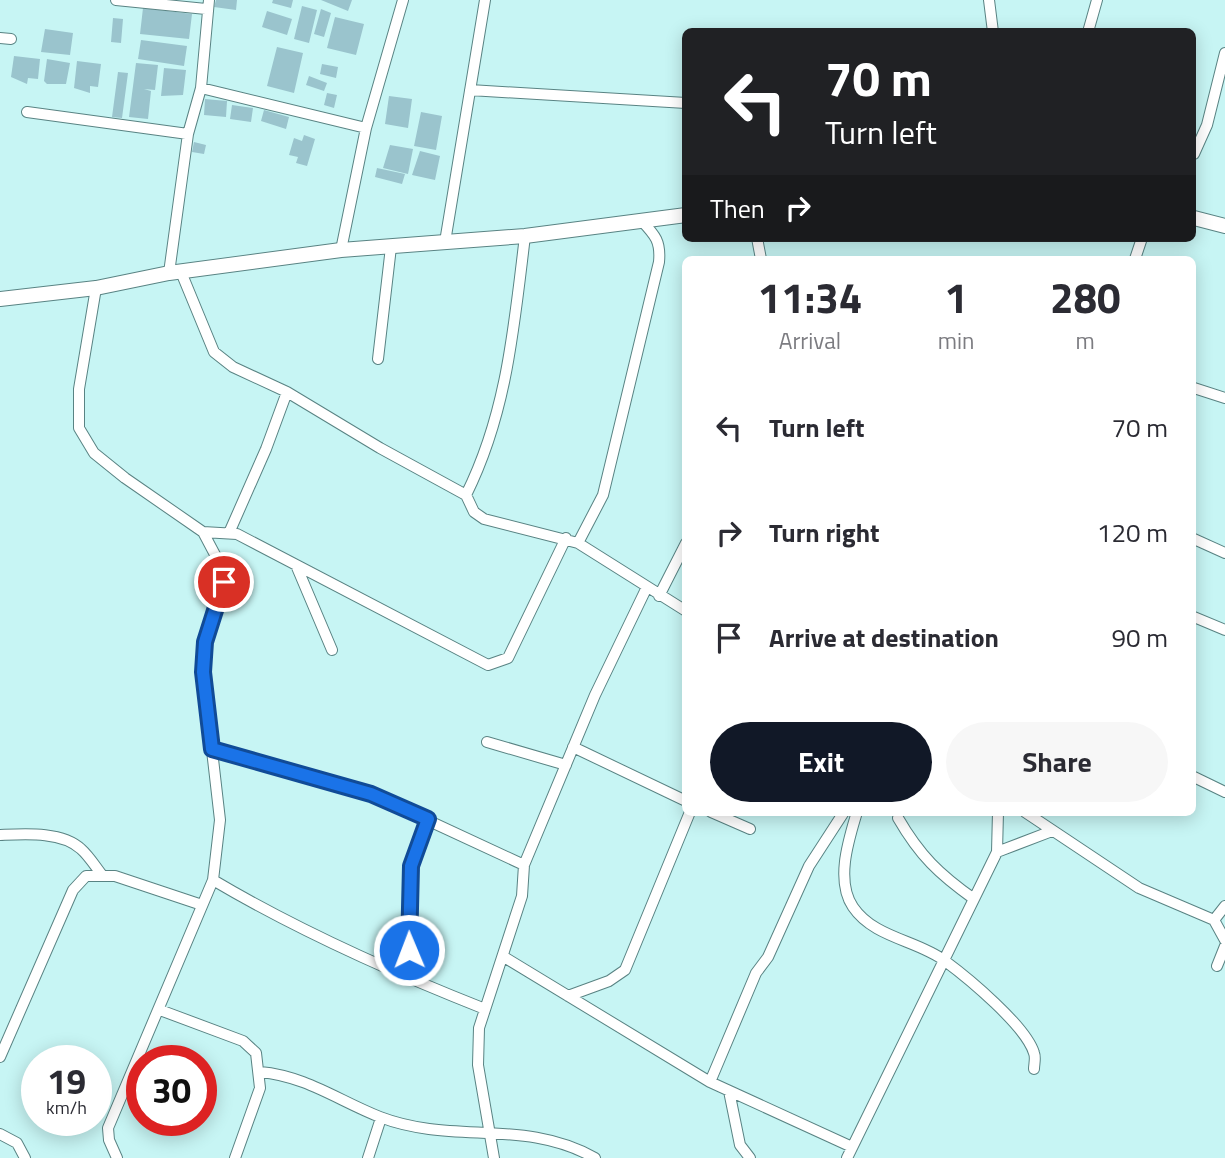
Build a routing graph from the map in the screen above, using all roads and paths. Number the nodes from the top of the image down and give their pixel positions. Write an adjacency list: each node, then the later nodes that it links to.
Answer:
1 (116, 0): 6 (street)
2 (403, 0): 14 (street)
3 (485, 0): 11 (street)
4 (989, 0): 7 (street)
5 (1097, 0): 8 (street)
6 (207, 4): 10 (street)
7 (992, 28)
8 (1089, 28)
9 (1225, 52): 16 (street)
10 (201, 88): 14 (street); 15 (street)
11 (470, 90): 12 (street); 22 (street)
12 (682, 103)
13 (27, 112): 15 (street)
14 (366, 128): 24 (street)
15 (188, 134): 25 (street)
16 (1196, 150)
17 (682, 215): 19 (street)
18 (1196, 219): 20 (street)
19 (641, 220): 21 (street); 37 (street)
20 (1225, 226)
21 (525, 236): 22 (street); 32 (street)
22 (445, 242): 23 (street)
23 (391, 247): 24 (street); 28 (street)
24 (341, 250): 25 (street)
25 (175, 272): 26 (street); 30 (street)
26 (96, 288): 27 (street); 33 (street)
27 (0, 299)
28 (378, 359)
29 (1196, 389): 31 (street)
30 (287, 392): 32 (street); 34 (street)
31 (1225, 398)
32 (466, 495): 35 (street)
33 (203, 532): 34 (street); 49 (street)
34 (229, 533): 40 (street)
35 (566, 538): 37 (street); 40 (street)
36 (1196, 540): 39 (street)
37 (578, 543): 41 (street)
38 (682, 551): 42 (street)
39 (1225, 554)
40 (296, 565): 46 (street)
41 (647, 587): 42 (street); 48 (street)
42 (659, 596): 43 (street)
43 (682, 609)
44 (1196, 618): 45 (street)
45 (1225, 630)
46 (332, 650)
47 (488, 742): 50 (street)
48 (573, 747): 50 (street); 53 (street)
49 (212, 749): 61 (street); 68 (street)
50 (566, 765): 66 (street)
51 (1196, 778): 52 (street)
52 (1225, 792)
53 (682, 799)
54 (688, 816): 79 (street)
55 (720, 816): 62 (street)
56 (841, 816): 85 (street)
57 (857, 816): 76 (street)
58 (998, 816): 65 (street)
59 (1031, 816): 63 (street)
60 (898, 818): 69 (street)
61 (428, 819): 66 (street); 78 (street)
62 (750, 829)
63 (1052, 831): 65 (street); 72 (street)
64 (0, 835): 67 (street)
65 (997, 852): 69 (street)
66 (524, 865): 75 (street)
67 (102, 875): 70 (street); 82 (street)
68 (213, 880): 70 (street); 78 (street)
69 (974, 899): 76 (street)
70 (202, 905): 81 (street)
71 (1225, 906): 72 (street)
72 (1214, 920): 73 (street)
73 (1225, 940)
74 (1225, 946): 77 (street)
75 (504, 957): 79 (street); 80 (street)
76 (944, 960): 83 (street); 90 (street)
77 (1217, 966)
78 (408, 979): 80 (street)
79 (568, 996): 85 (street)
80 (485, 1009): 88 (street)
81 (160, 1010): 84 (street); 92 (street)
82 (0, 1057)
83 (1034, 1069)
84 (260, 1072): 87 (street); 93 (street)
85 (710, 1082): 86 (street)
86 (729, 1091): 90 (street); 97 (street)
87 (381, 1118): 88 (street); 94 (street)
88 (490, 1133): 95 (street); 96 (street)
89 (0, 1134): 91 (street)
90 (850, 1155)
91 (25, 1158)
92 (117, 1158)
93 (235, 1158)
94 (368, 1158)
95 (494, 1158)
96 (595, 1158)
97 (750, 1158)

